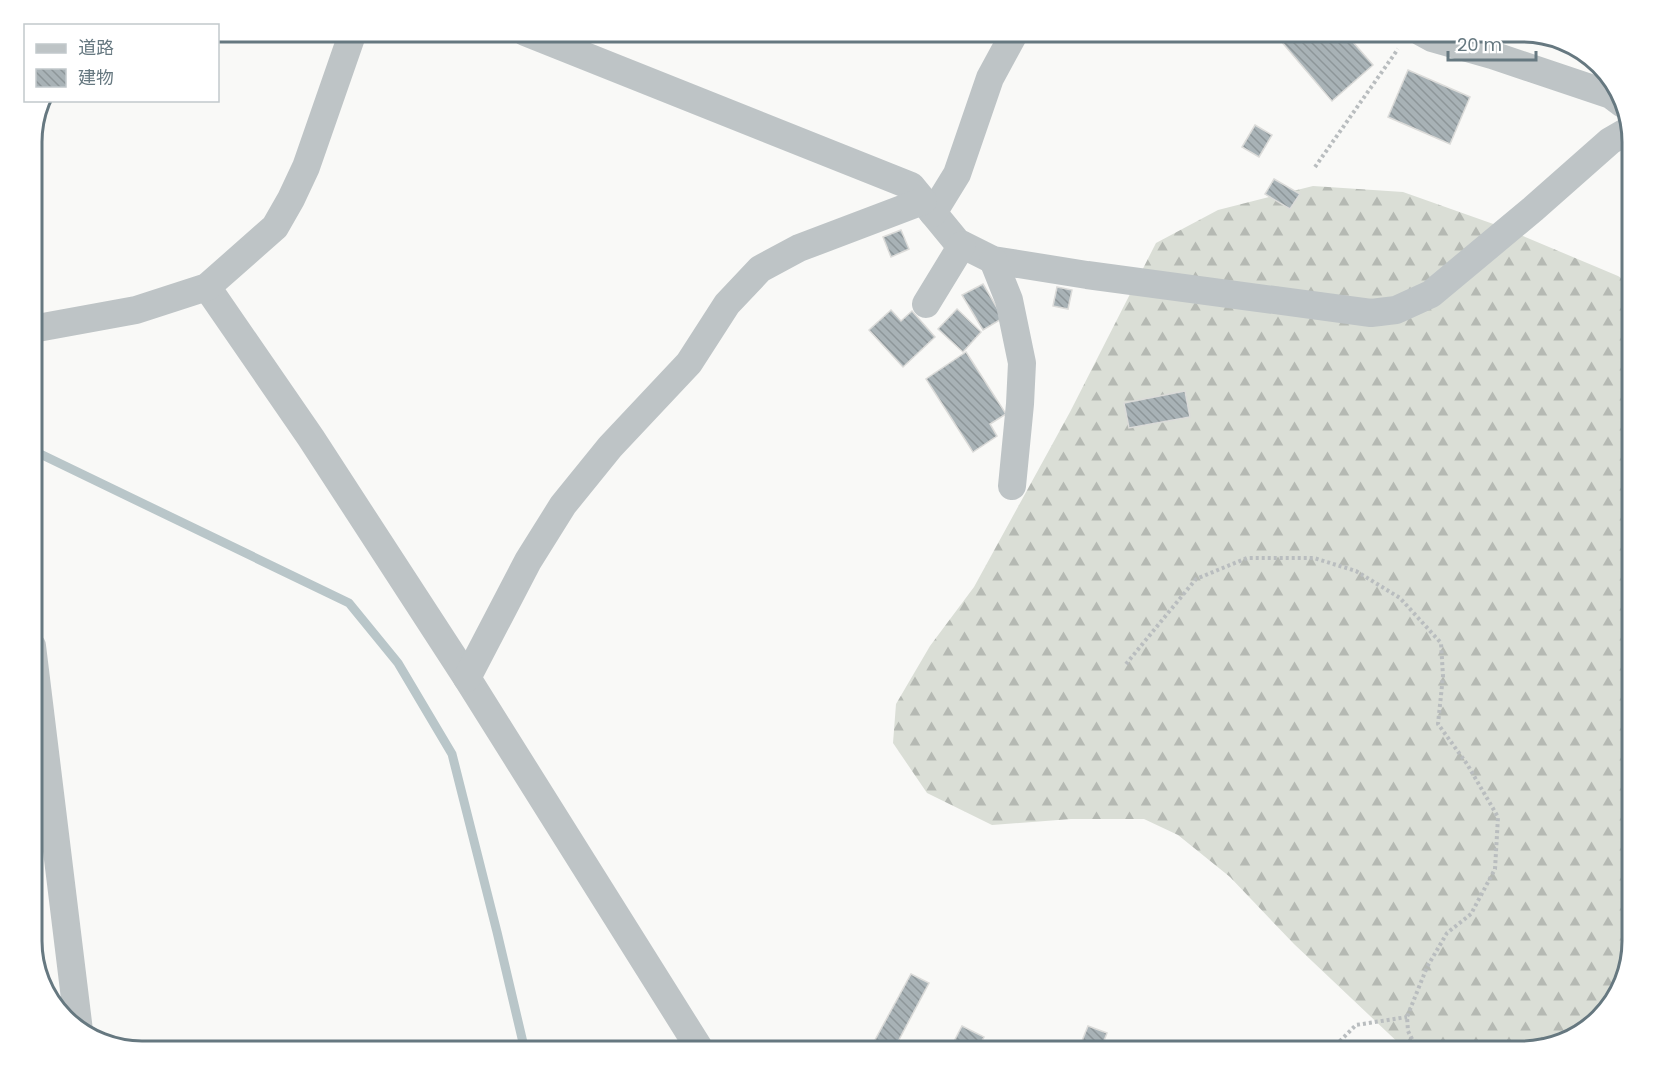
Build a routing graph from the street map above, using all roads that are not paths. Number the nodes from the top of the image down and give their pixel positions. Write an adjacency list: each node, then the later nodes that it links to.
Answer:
1 (350, 42): 10 (street)
2 (550, 42): 7 (street)
3 (1010, 42): 7 (street)
4 (1446, 42): 5 (street)
5 (1611, 96)
6 (1621, 134): 9 (street)
7 (928, 207): 8 (street); 14 (street)
8 (962, 244): 9 (street); 11 (street)
9 (993, 260): 13 (street)
10 (207, 287): 12 (street); 14 (street)
11 (927, 304)
12 (42, 327)
13 (1012, 486)
14 (467, 678): 17 (street)
15 (42, 728): 16 (street)
16 (77, 1017)
17 (694, 1041)

